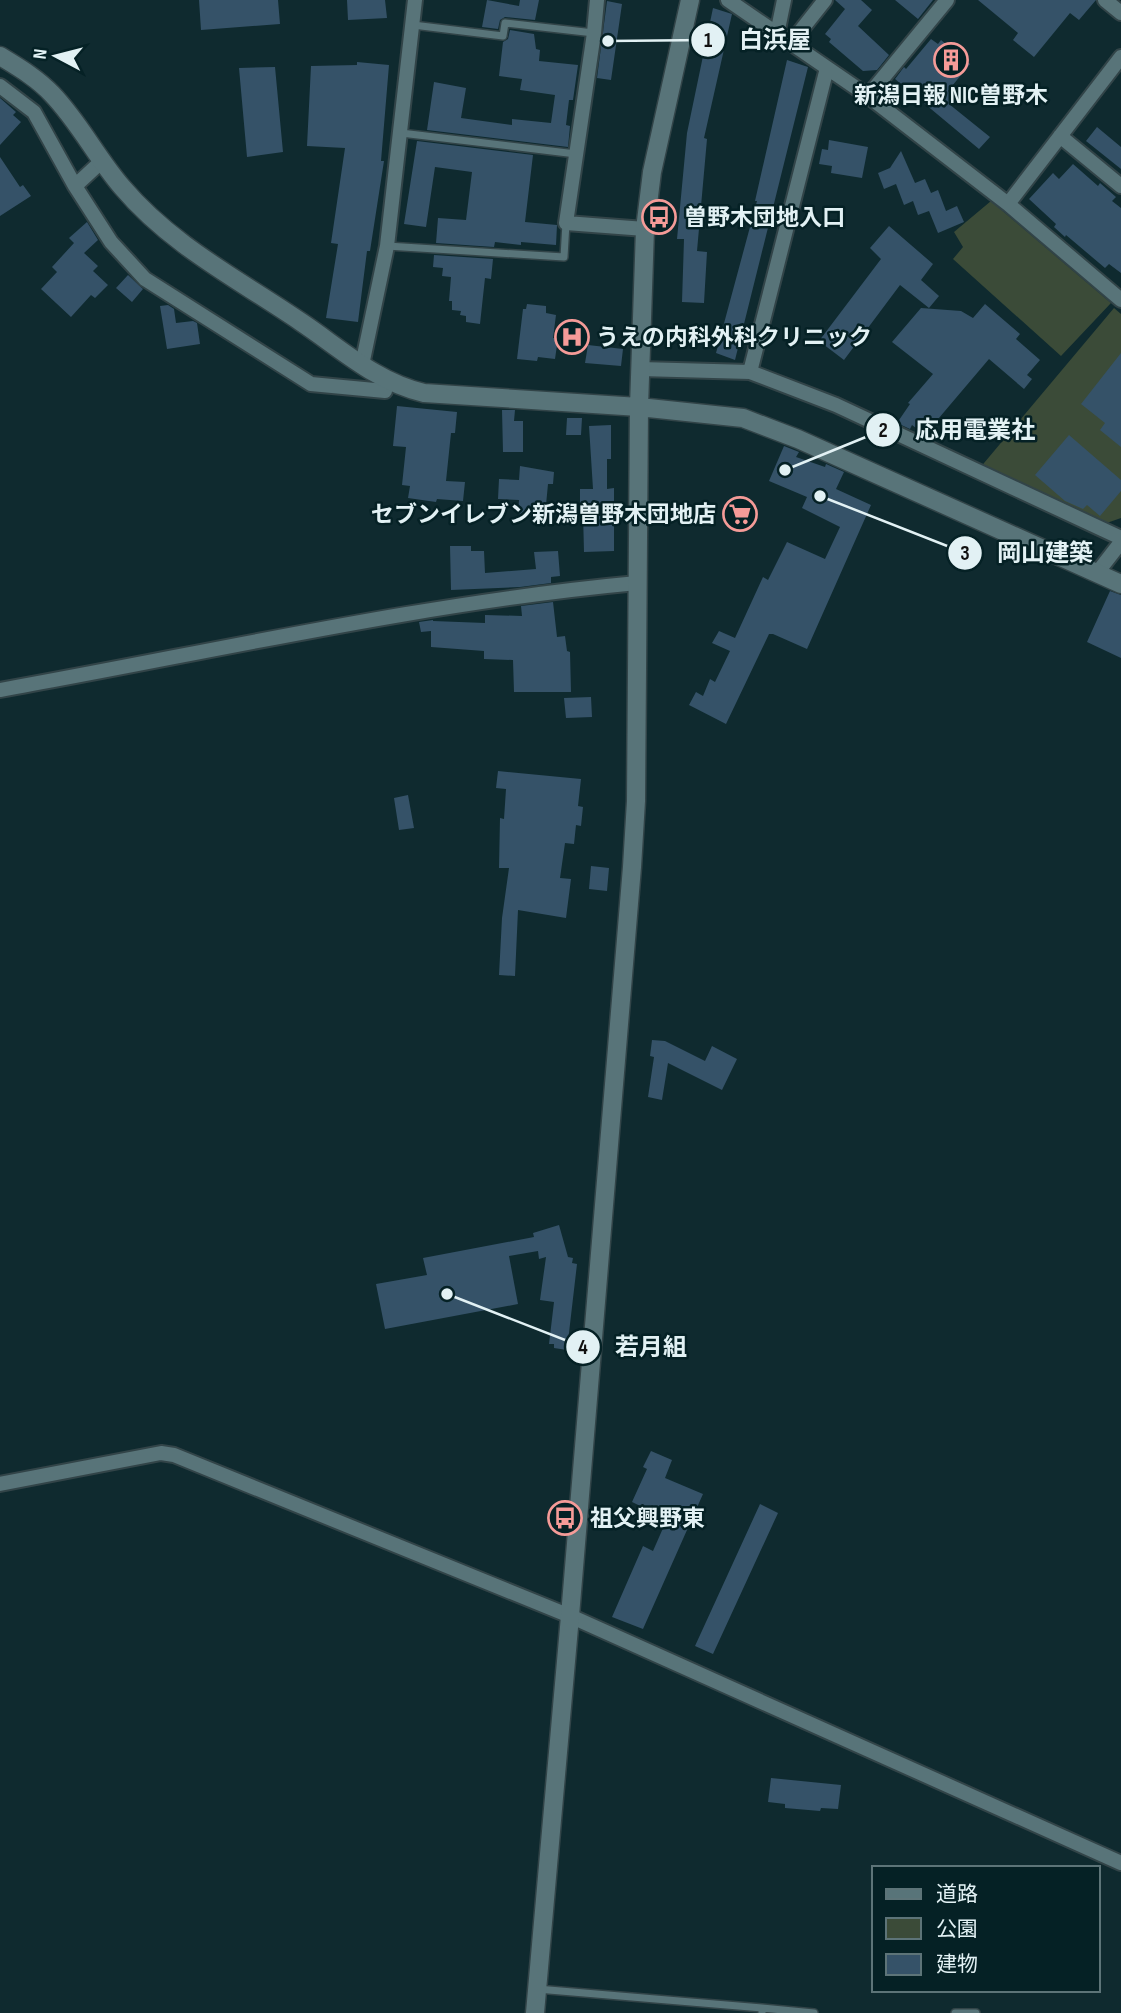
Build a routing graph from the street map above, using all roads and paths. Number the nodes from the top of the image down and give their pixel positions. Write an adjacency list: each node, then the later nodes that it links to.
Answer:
1 (415, 0): 10 (street)
2 (597, 0): 11 (street)
3 (690, 0): 27 (street)
4 (727, 0): 12 (street)
5 (784, 0): 12 (street)
6 (825, 0): 13 (street)
7 (947, 0): 18 (street)
8 (1105, 0): 9 (street)
9 (1121, 13)
10 (413, 25): 11 (lane); 19 (street)
11 (594, 33): 21 (street)
12 (777, 34): 13 (street)
13 (791, 43): 16 (street)
14 (0, 56): 22 (street)
15 (1119, 63): 20 (street)
16 (827, 68): 18 (street); 32 (street)
17 (0, 86): 23 (street)
18 (868, 96): 25 (street)
19 (400, 133): 21 (lane); 28 (street)
20 (1060, 136): 24 (street); 25 (street)
21 (577, 154): 26 (street)
22 (103, 160): 23 (street); 30 (street)
23 (75, 186): 33 (street)
24 (1121, 186)
25 (1008, 204): 29 (street)
26 (566, 223): 27 (street); 28 (lane)
27 (645, 229): 31 (street)
28 (387, 246): 30 (street)
29 (1121, 300)
30 (362, 365): 34 (street)
31 (640, 369): 32 (street); 34 (street)
32 (750, 372): 35 (street)
33 (385, 391)
34 (639, 407): 36 (street); 37 (street)
35 (1121, 540): 36 (street)
36 (1097, 573): 38 (street)
37 (637, 583): 39 (street); 41 (street)
38 (1121, 584)
39 (0, 690)
40 (0, 1484): 41 (street)
41 (570, 1616): 42 (street); 43 (street)
42 (1121, 1863)
43 (537, 1989): 44 (lane); 45 (street)
44 (762, 2010): 46 (lane)
45 (535, 2013)
46 (814, 2013)
47 (955, 2013): 48 (lane)
48 (976, 2013)

